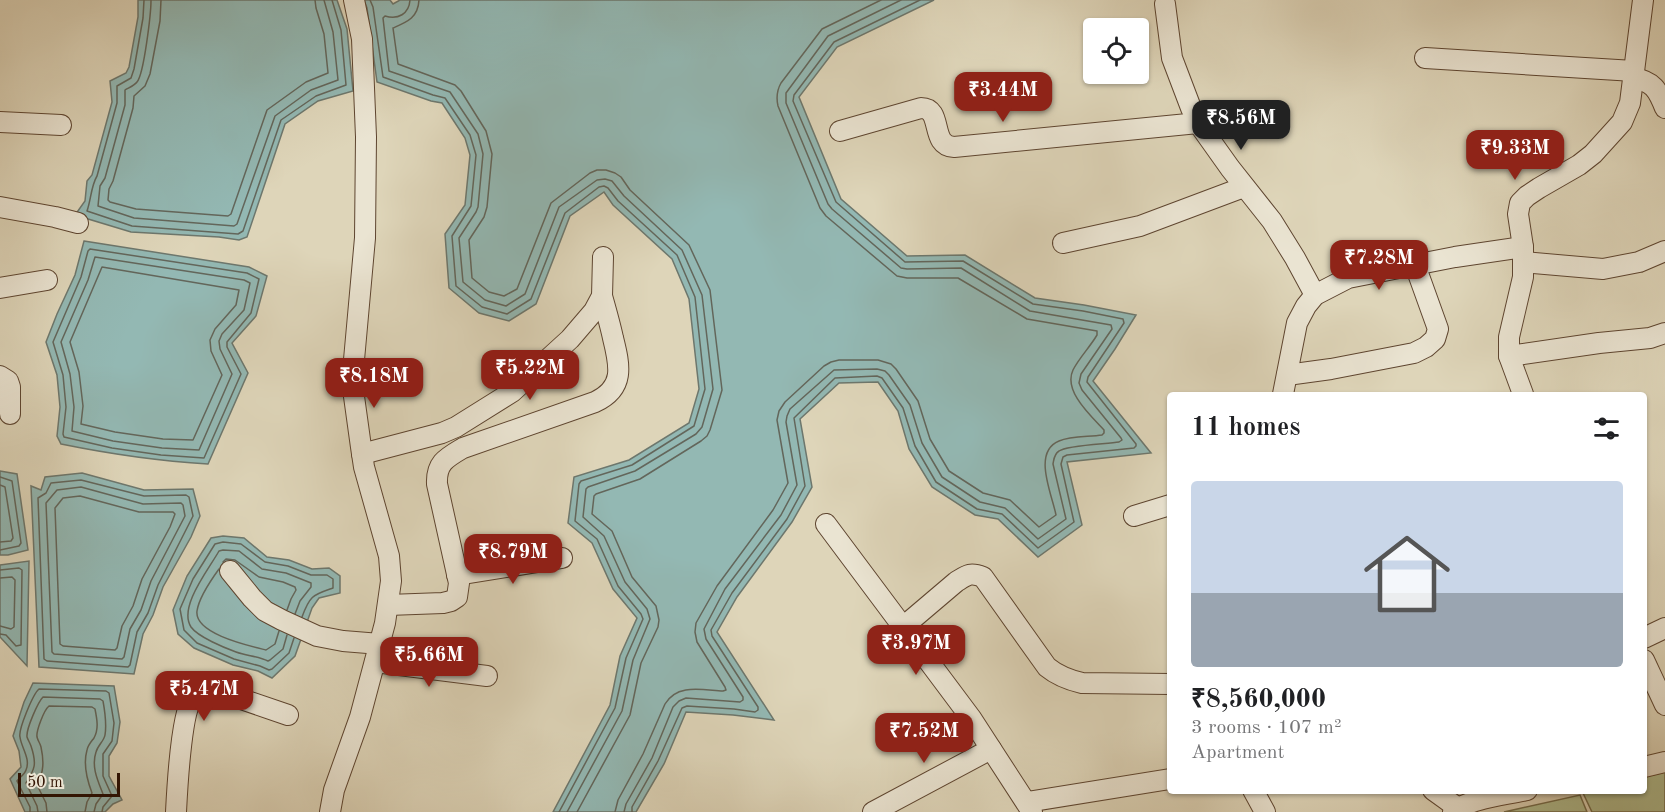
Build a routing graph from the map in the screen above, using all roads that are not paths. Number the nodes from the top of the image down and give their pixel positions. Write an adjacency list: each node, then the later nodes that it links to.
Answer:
1 (354, 0): 30 (street)
2 (1643, 0): 5 (street)
3 (1165, 4): 8 (street)
4 (1425, 58): 5 (street)
5 (1646, 77): 6 (street); 16 (street)
6 (1665, 108)
7 (0, 122): 9 (street)
8 (1198, 123): 10 (street); 11 (street)
9 (61, 125)
10 (840, 131)
11 (1244, 187): 14 (street); 21 (street)
12 (0, 207): 13 (street)
13 (78, 223)
14 (1063, 243)
15 (1665, 251): 16 (street)
16 (1523, 255): 18 (street); 24 (street)
17 (603, 257): 22 (street)
18 (1415, 265): 21 (street); 25 (street)
19 (47, 280): 20 (street)
20 (0, 288)
21 (1315, 295): 25 (street)
22 (602, 296): 30 (street); 36 (street)
23 (1665, 333): 24 (street)
24 (1509, 356): 28 (street)
25 (1287, 375): 27 (street)
26 (0, 376): 29 (street)
27 (1283, 392)
28 (1522, 392)
29 (10, 414)
30 (362, 454): 37 (street)
31 (1167, 507): 32 (street)
32 (1134, 516)
33 (826, 524): 38 (street)
34 (562, 558): 36 (street)
35 (230, 571): 41 (street)
36 (458, 575): 37 (street)
37 (388, 605): 41 (street)
38 (903, 627): 44 (street); 47 (street)
39 (1665, 628): 40 (street)
40 (1647, 637)
41 (377, 653): 43 (street); 57 (street)
42 (1647, 666): 45 (street)
43 (487, 676)
44 (1167, 684)
45 (1665, 705)
46 (288, 715): 56 (street)
47 (991, 748): 54 (street); 58 (street)
48 (1665, 762): 49 (street)
49 (1647, 765)
50 (1167, 780): 54 (street)
51 (1255, 794): 59 (street)
52 (1438, 794): 55 (street)
53 (1508, 794): 55 (street)
54 (1029, 807)
55 (1456, 810)
56 (176, 812)
57 (330, 812)
58 (873, 812)
59 (1265, 812)

